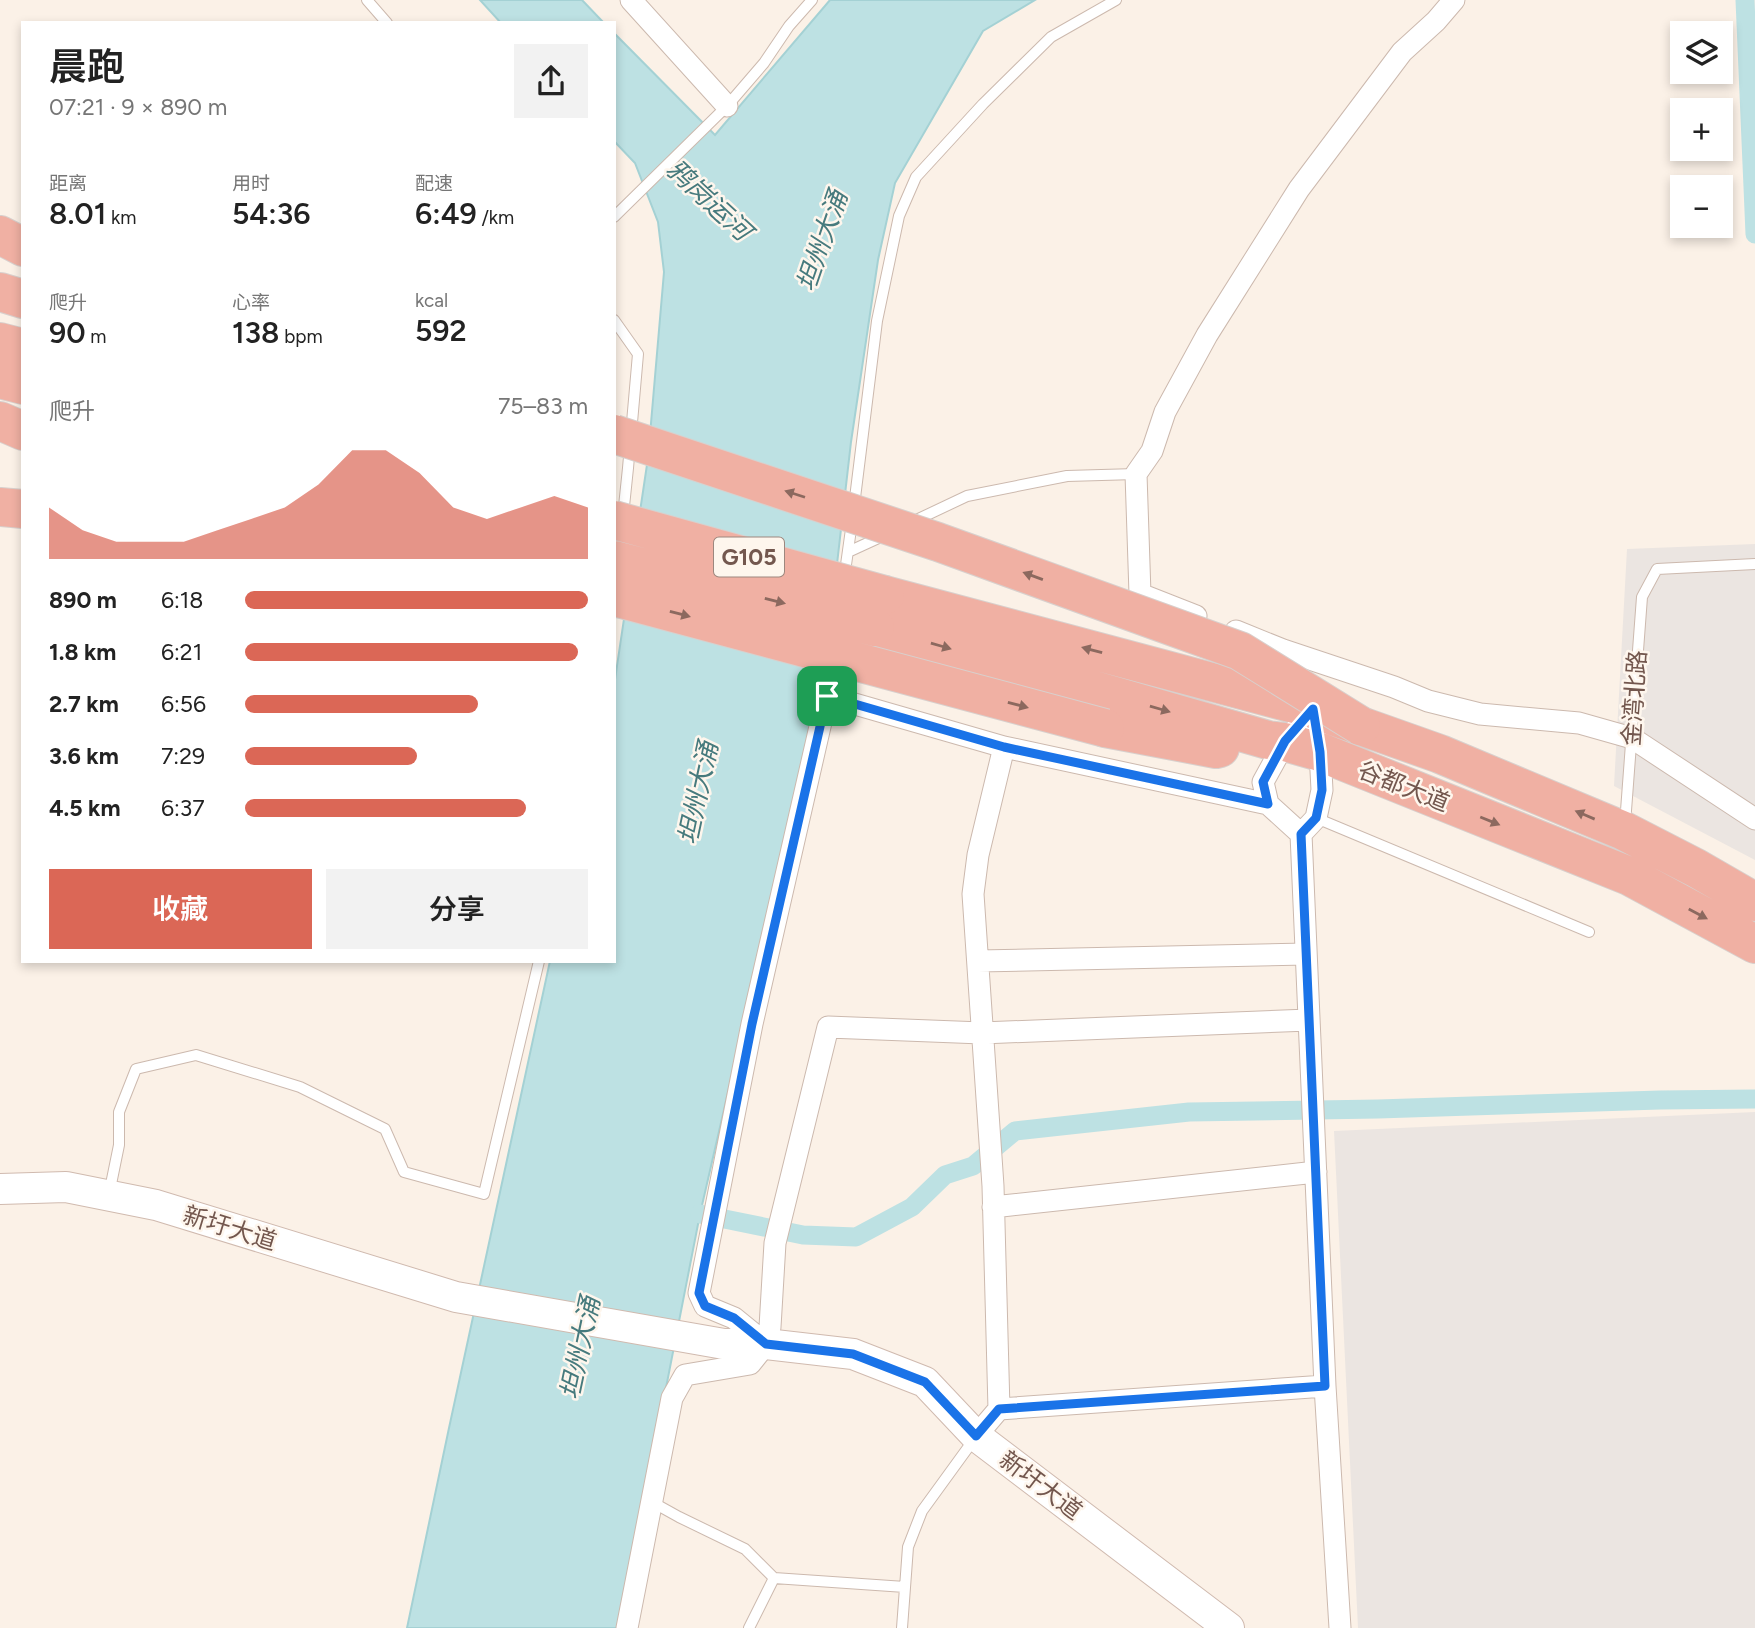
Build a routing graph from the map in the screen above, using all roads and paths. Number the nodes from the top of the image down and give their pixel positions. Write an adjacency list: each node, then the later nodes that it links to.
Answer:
1 (367, 0): 6 (lane)
2 (631, 0): 7 (street)
3 (812, 0): 7 (lane)
4 (1116, 0): 22 (lane)
5 (1454, 0): 19 (street)
6 (385, 21)
7 (721, 112): 8 (lane)
8 (616, 215)
9 (0, 235): 10 (highway)
10 (21, 246)
11 (0, 294): 12 (highway)
12 (21, 299)
13 (616, 323): 23 (lane)
14 (0, 342): 15 (highway)
15 (21, 347)
16 (0, 379): 17 (highway)
17 (21, 384)
18 (616, 435): 32 (highway, one-way to 18, bridge)
19 (1136, 474): 22 (lane); 33 (street)
20 (0, 508): 21 (highway)
21 (21, 509)
22 (848, 552): 25 (lane)
23 (616, 555): 27 (highway, G105, bridge); 34 (highway, one-way to 34, bridge)
24 (1755, 565): 33 (lane, 金湾北路)
25 (842, 593)
26 (841, 606): 28 (lane)
27 (880, 611): 31 (highway, 谷都大道 / G105, one-way to 27); 34 (highway, 谷都大道 / G105, one-way to 34)
28 (837, 633)
29 (835, 646): 30 (lane)
30 (827, 696): 35 (street); 53 (street)
31 (1313, 709): 32 (highway, 谷都大道 / G105); 34 (street); 34 (street)
32 (1361, 726): 39 (highway, 谷都大道 / G105, one-way to 32)
33 (1632, 738): 38 (street); 39 (lane, 金湾北路)
34 (1291, 744): 36 (street); 37 (street); 43 (highway, 谷都大道 / G105, one-way to 43)
35 (1004, 747): 36 (street); 45 (street)
36 (1268, 804): 40 (street)
37 (1316, 818): 40 (street); 42 (lane)
38 (1755, 819)
39 (1624, 831): 41 (highway, 谷都大道 / G105)
40 (1301, 834): 44 (street)
41 (1755, 902)
42 (1589, 932)
43 (1755, 944)
44 (1306, 954): 45 (street); 47 (street)
45 (978, 961): 48 (street)
46 (539, 963): 51 (lane)
47 (1309, 1020): 48 (street); 49 (street)
48 (982, 1033): 52 (street); 53 (street)
49 (1316, 1172): 52 (street); 54 (street)
50 (0, 1189): 51 (street, 新圩大道)
51 (108, 1196): 53 (street, 新圩大道)
52 (993, 1207): 55 (street)
53 (766, 1344): 56 (street, 新圩大道); 57 (street)
54 (1325, 1386): 55 (street); 64 (street)
55 (999, 1409): 56 (street)
56 (976, 1436): 59 (lane); 63 (street, 新圩大道)
57 (652, 1502): 58 (lane); 60 (street)
58 (774, 1578): 59 (lane); 61 (lane)
59 (905, 1587): 62 (lane)
60 (627, 1628)
61 (749, 1628)
62 (902, 1628)
63 (1229, 1628)
64 (1340, 1628)

